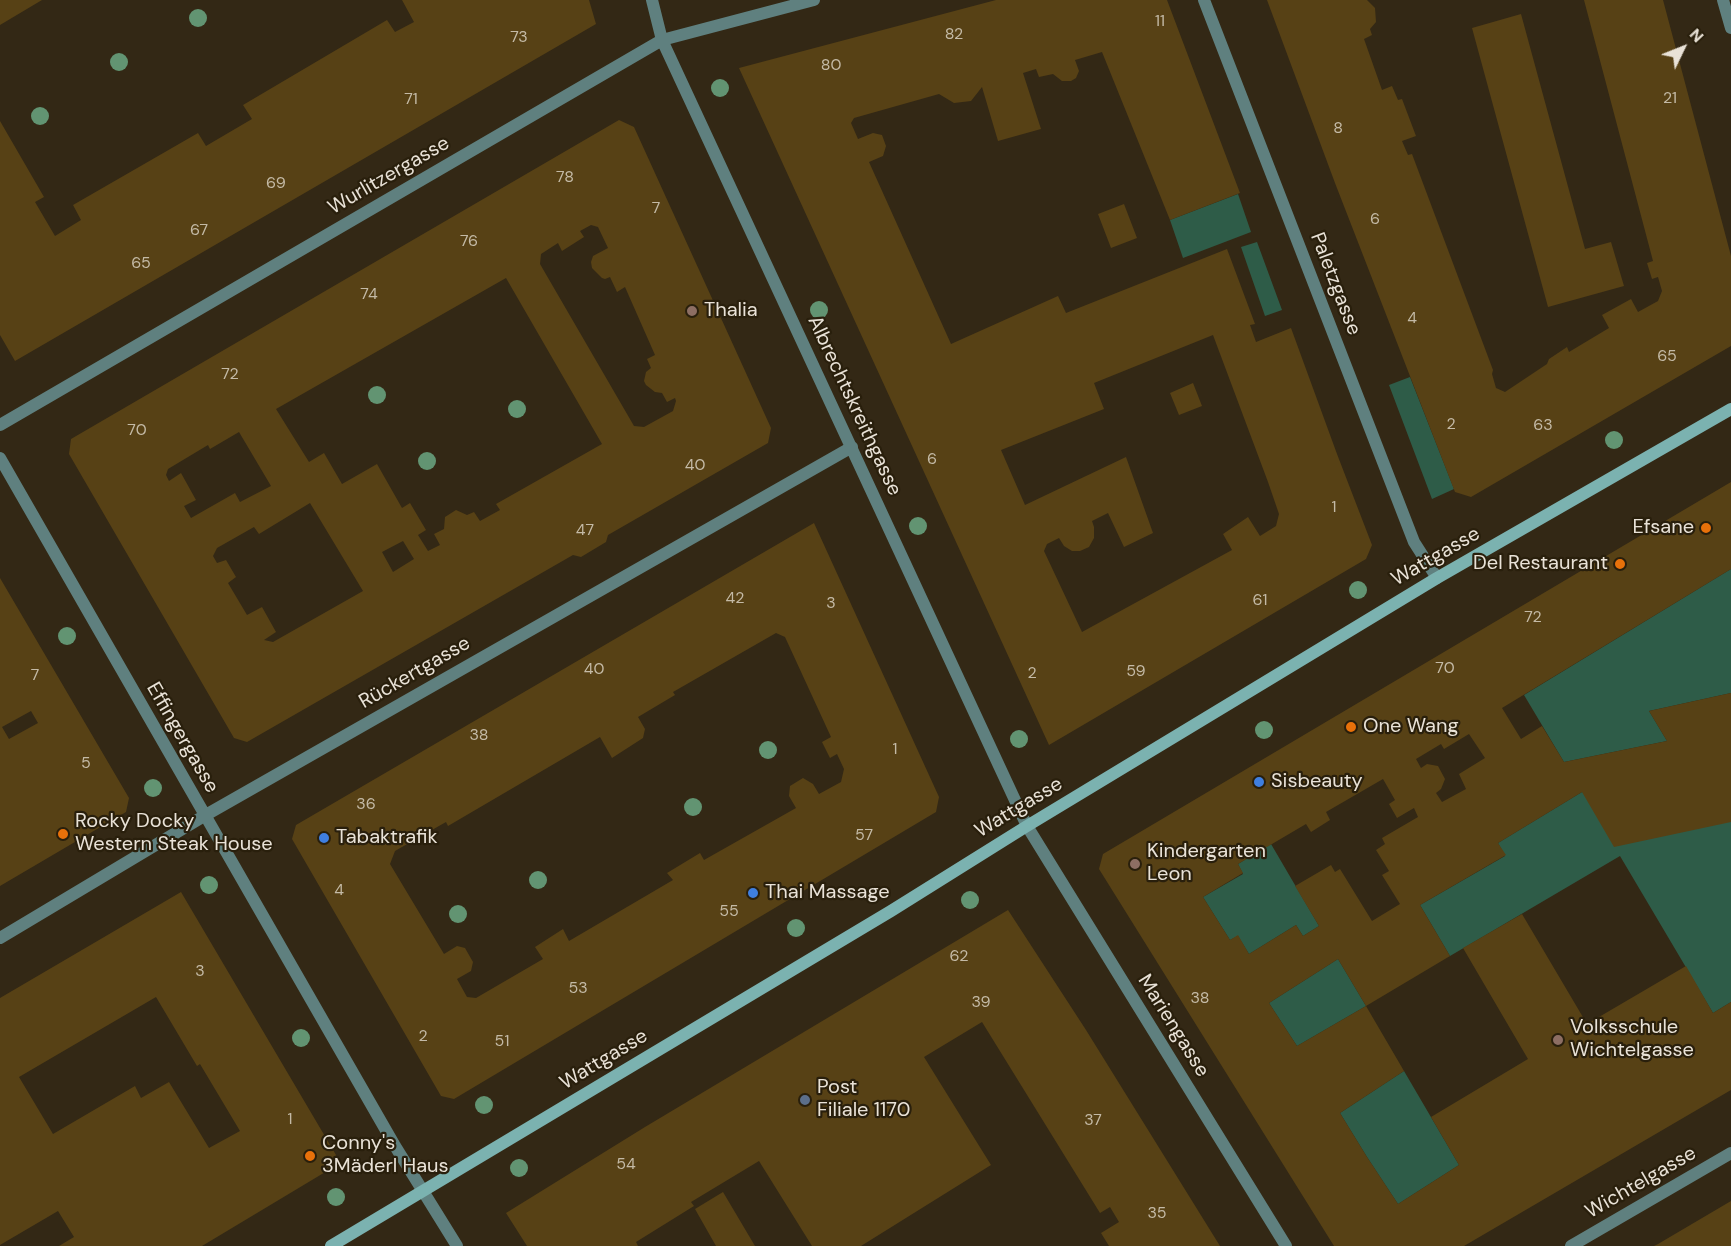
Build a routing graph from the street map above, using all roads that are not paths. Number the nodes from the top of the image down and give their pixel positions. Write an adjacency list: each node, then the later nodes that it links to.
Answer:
1 (652, 0): 6 (street, Albrechtskreithgasse)
2 (814, 0): 6 (street, Wurlitzergasse)
3 (1204, 0): 11 (street, Paletzgasse)
4 (1723, 0): 5 (street)
5 (1731, 28)
6 (662, 40): 8 (street, Wurlitzergasse); 9 (street, Albrechtskreithgasse)
7 (1731, 409): 11 (main road, Wattgasse)
8 (0, 425)
9 (852, 447): 12 (street, Rückertgasse); 13 (street, Albrechtskreithgasse)
10 (0, 458): 12 (street, Effingergasse)
11 (1437, 578): 13 (main road, Wattgasse)
12 (204, 816): 14 (street, Rückertgasse); 16 (street, Effingergasse)
13 (1028, 826): 16 (main road, Wattgasse); 19 (street, Mariengasse)
14 (0, 938)
15 (1731, 1153): 20 (street, Wichtelgasse)
16 (422, 1192): 17 (main road, Wattgasse); 18 (street, Effingergasse)
17 (332, 1246)
18 (457, 1246)
19 (1286, 1246)
20 (1571, 1246)

